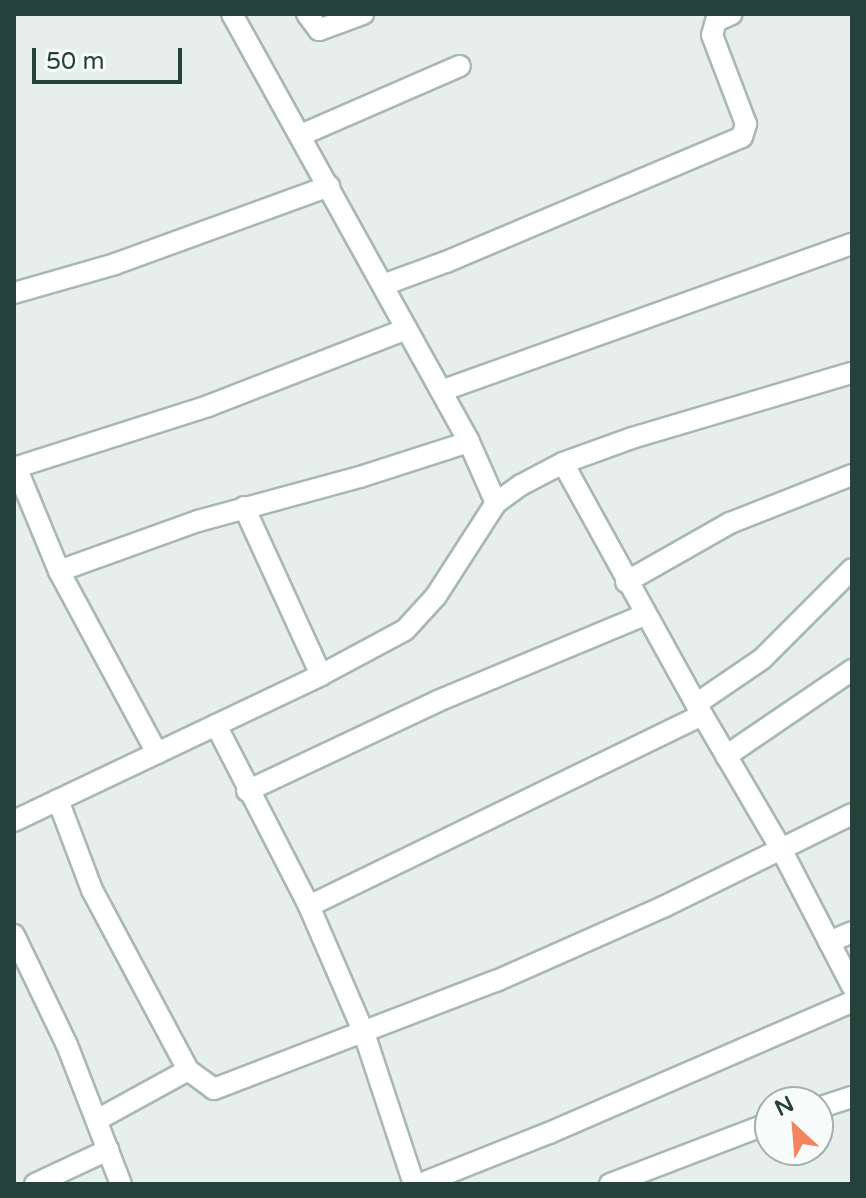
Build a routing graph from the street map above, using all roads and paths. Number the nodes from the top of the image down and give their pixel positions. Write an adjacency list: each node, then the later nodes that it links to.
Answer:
1 (232, 14): 6 (street)
2 (307, 14): 3 (street)
3 (363, 14)
4 (732, 14): 9 (street)
5 (460, 66): 6 (street)
6 (301, 135): 7 (street)
7 (329, 186): 9 (street); 10 (street)
8 (852, 244): 13 (street)
9 (383, 285): 11 (street)
10 (14, 293)
11 (407, 329): 13 (street); 16 (street)
12 (852, 373): 15 (street)
13 (441, 391): 14 (street)
14 (469, 442): 18 (street); 19 (street)
15 (563, 463): 18 (street); 22 (street)
16 (15, 467): 21 (street)
17 (852, 475): 22 (street)
18 (496, 503): 25 (street)
19 (244, 507): 21 (street); 25 (street)
20 (852, 569): 26 (street)
21 (59, 571): 28 (street)
22 (626, 582): 23 (street)
23 (645, 615): 26 (street); 30 (street)
24 (852, 670): 29 (street)
25 (321, 675): 27 (street)
26 (699, 710): 29 (street); 35 (street)
27 (216, 725): 28 (street); 30 (street)
28 (157, 753): 31 (street)
29 (726, 756): 34 (street)
30 (247, 791): 35 (street)
31 (58, 800): 33 (street); 43 (street)
32 (852, 814): 34 (street)
33 (14, 821)
34 (780, 847): 38 (street); 42 (street)
35 (309, 906): 42 (street)
36 (852, 932): 38 (street)
37 (14, 935): 39 (street)
38 (829, 942): 40 (street)
39 (19, 958): 44 (street)
40 (852, 986)
41 (852, 1002): 50 (street)
42 (364, 1033): 43 (street); 49 (street)
43 (188, 1070): 44 (street)
44 (97, 1120): 46 (street)
45 (754, 1129): 51 (street)
46 (108, 1150): 47 (street); 48 (street)
47 (35, 1184)
48 (121, 1184)
49 (414, 1184)
50 (420, 1184)
51 (610, 1184)

